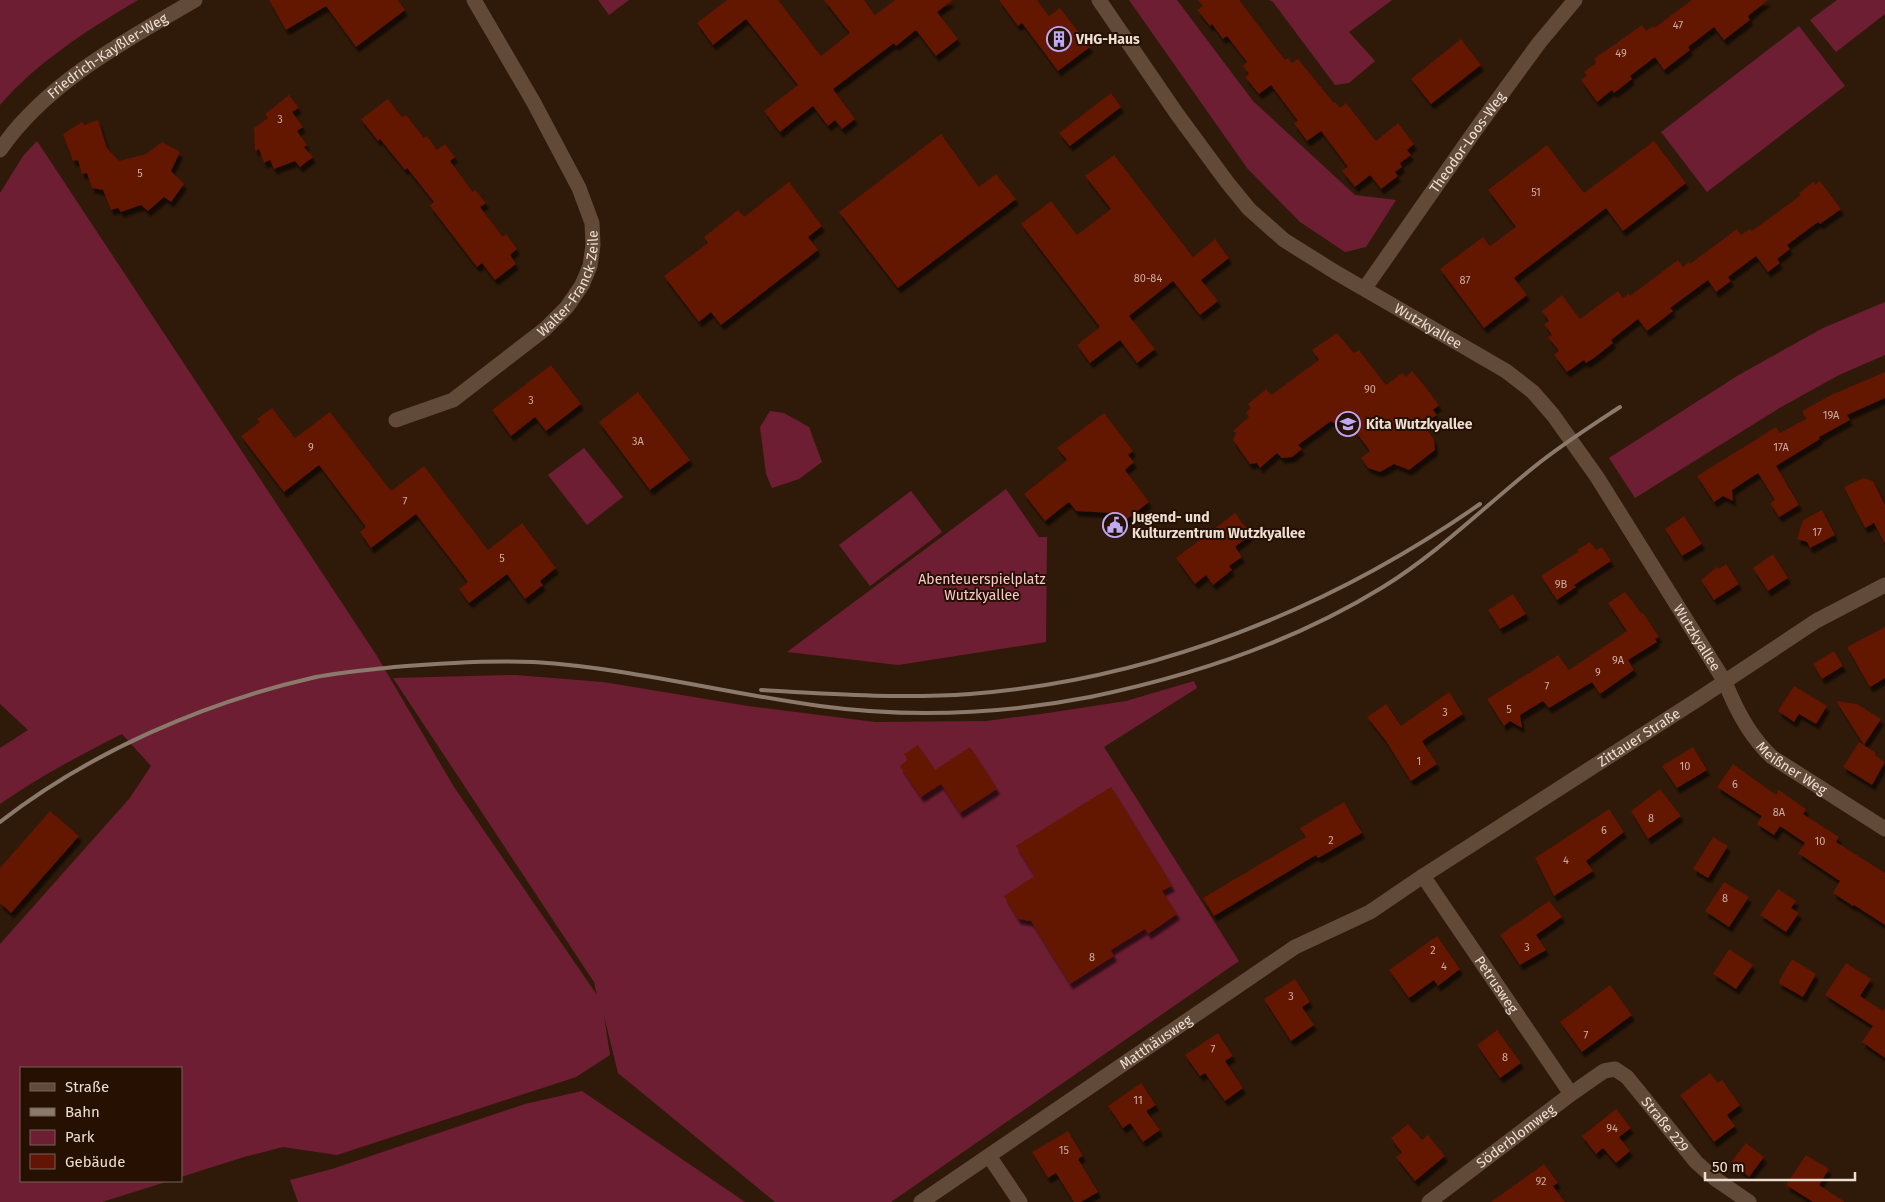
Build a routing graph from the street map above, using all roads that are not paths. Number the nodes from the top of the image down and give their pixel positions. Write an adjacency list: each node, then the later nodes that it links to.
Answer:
1 (195, 0): 5 (street, Friedrich-Kayßler-Weg)
2 (474, 0): 7 (street, Walter-Franck-Zeile)
3 (1099, 0): 6 (street, Wutzkyallee)
4 (1575, 0): 6 (street, Theodor-Loos-Weg)
5 (0, 150)
6 (1365, 288): 9 (street, Wutzkyallee)
7 (396, 420)
8 (1885, 585): 9 (street, Zittauer Straße)
9 (1725, 682): 10 (street, Meißner Weg); 11 (street, Zittauer Straße)
10 (1885, 829)
11 (1423, 876): 12 (street, Zittauer Straße); 14 (street, Petrusweg)
12 (1397, 894): 15 (street, Matthäusweg)
13 (1604, 1071): 14 (street, Söderblomweg); 19 (street, Straße 229)
14 (1571, 1094): 18 (street, Söderblomweg)
15 (989, 1156): 16 (street, Matthäusweg); 17 (street)
16 (921, 1202)
17 (1020, 1202)
18 (1429, 1202)
19 (1749, 1202)

